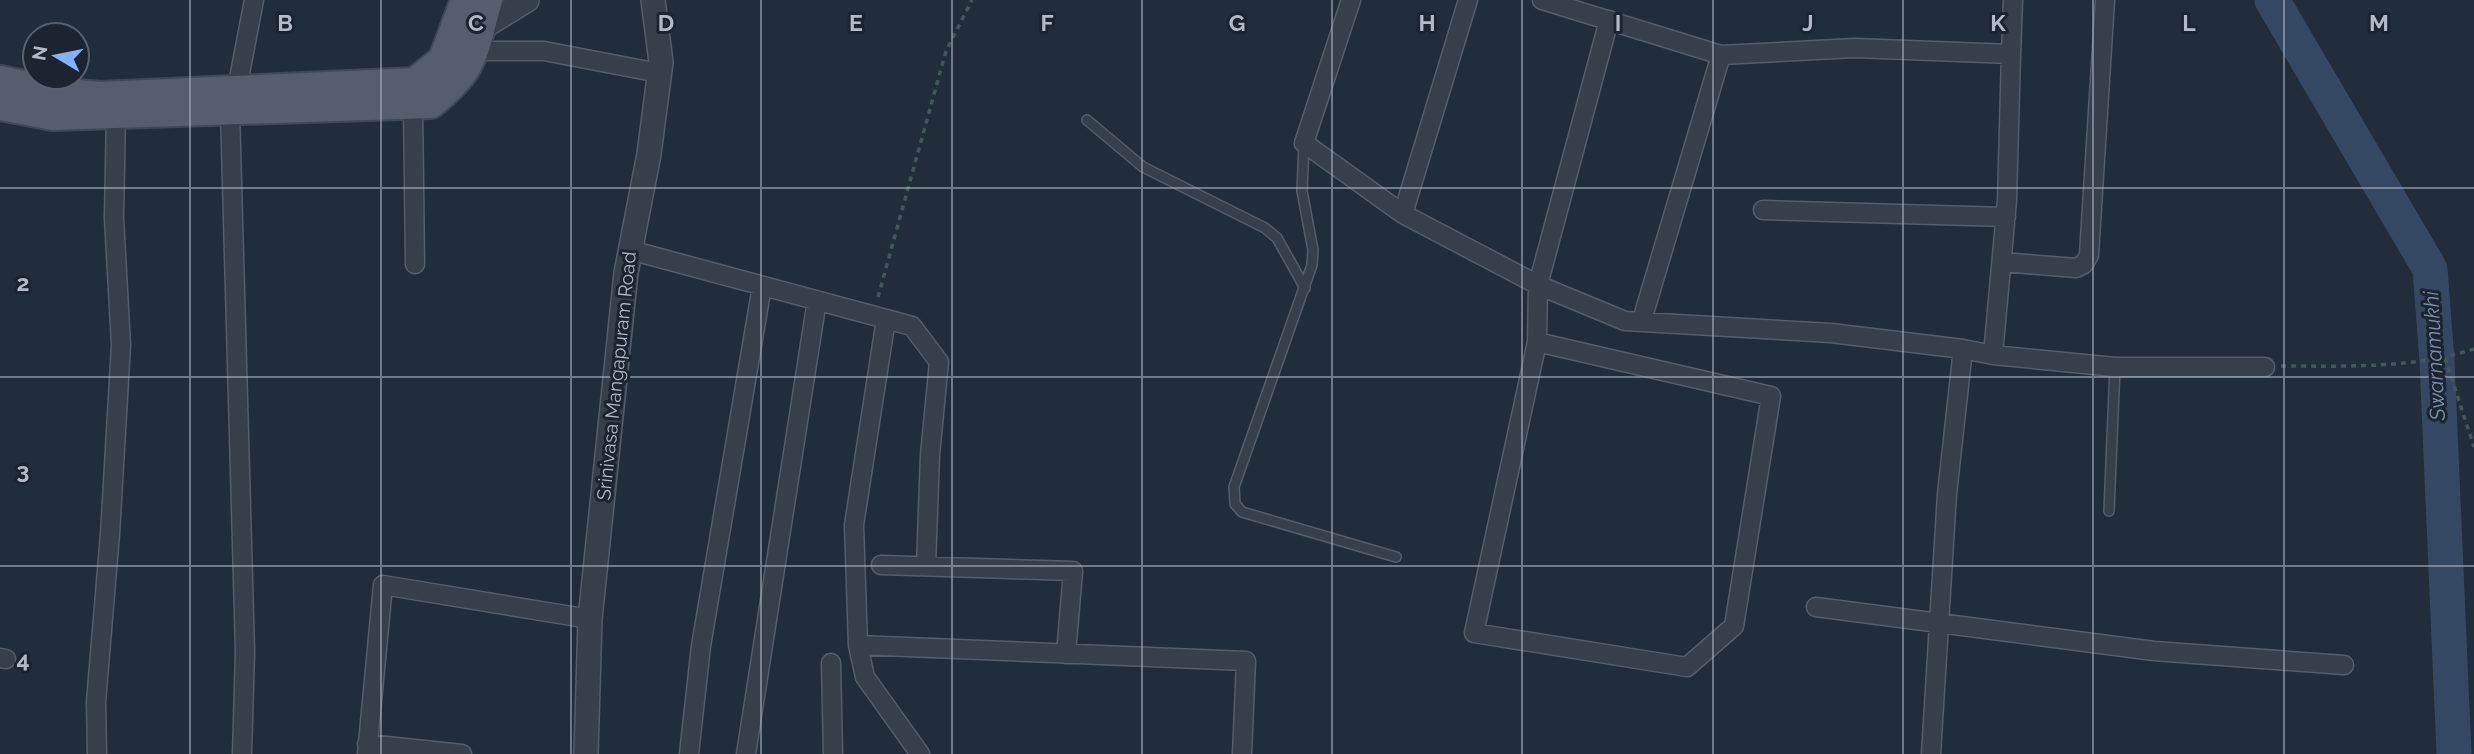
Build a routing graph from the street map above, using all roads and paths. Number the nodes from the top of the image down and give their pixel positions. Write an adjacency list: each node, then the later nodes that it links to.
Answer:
1 (254, 0): 18 (street)
2 (465, 0): 18 (main road)
3 (488, 0): 13 (main road)
4 (527, 0): 13 (street)
5 (653, 0): 16 (street, Srinivasa Mangapuram Road)
6 (972, 0): 34 (path)
7 (1351, 0): 23 (street)
8 (1468, 0): 25 (street)
9 (1542, 0): 12 (street)
10 (2012, 0): 14 (street)
11 (2105, 0): 28 (street)
12 (1609, 20): 15 (street); 30 (street)
13 (477, 40): 16 (street); 19 (main road)
14 (2011, 54): 15 (street); 26 (street)
15 (1721, 55): 35 (street)
16 (659, 73): 27 (street, Srinivasa Mangapuram Road)
17 (0, 80): 18 (main road)
18 (234, 100): 19 (main road); 21 (main road); 57 (street)
19 (413, 105): 29 (street)
20 (0, 106): 21 (main road)
21 (116, 114): 56 (street)
22 (1087, 120): 32 (lane)
23 (1304, 143): 25 (street); 32 (lane)
24 (1763, 211): 26 (street)
25 (1403, 214): 30 (street)
26 (2006, 217): 28 (street)
27 (630, 250): 31 (street); 49 (street, Srinivasa Mangapuram Road)
28 (2002, 262): 39 (street)
29 (415, 264)
30 (1538, 285): 35 (street); 36 (street)
31 (762, 286): 33 (street); 60 (street)
32 (1305, 288): 45 (lane)
33 (817, 300): 34 (street); 61 (street)
34 (879, 317): 47 (street); 51 (street)
35 (1642, 320): 37 (street)
36 (1537, 342): 36 (street)
37 (1963, 349): 39 (street); 50 (street)
38 (2474, 349): 40 (path)
39 (1993, 355): 41 (street)
40 (2445, 358): 42 (path); 43 (path)
41 (2115, 367): 42 (street); 44 (lane)
42 (2265, 367)
43 (2474, 447)
44 (2109, 511)
45 (1396, 558)
46 (881, 565): 47 (street)
47 (926, 566): 52 (street)
48 (1816, 607): 50 (street)
49 (590, 619): 55 (street); 59 (street, Srinivasa Mangapuram Road)
50 (1939, 624): 54 (street); 65 (street)
51 (858, 645): 52 (street); 63 (street)
52 (1066, 654): 64 (street)
53 (831, 663): 62 (street)
54 (2344, 666)
55 (367, 749): 58 (street)
56 (97, 754)
57 (242, 754)
58 (462, 754)
59 (586, 754)
60 (689, 754)
61 (746, 754)
62 (833, 754)
63 (920, 754)
64 (1242, 754)
65 (1931, 754)

